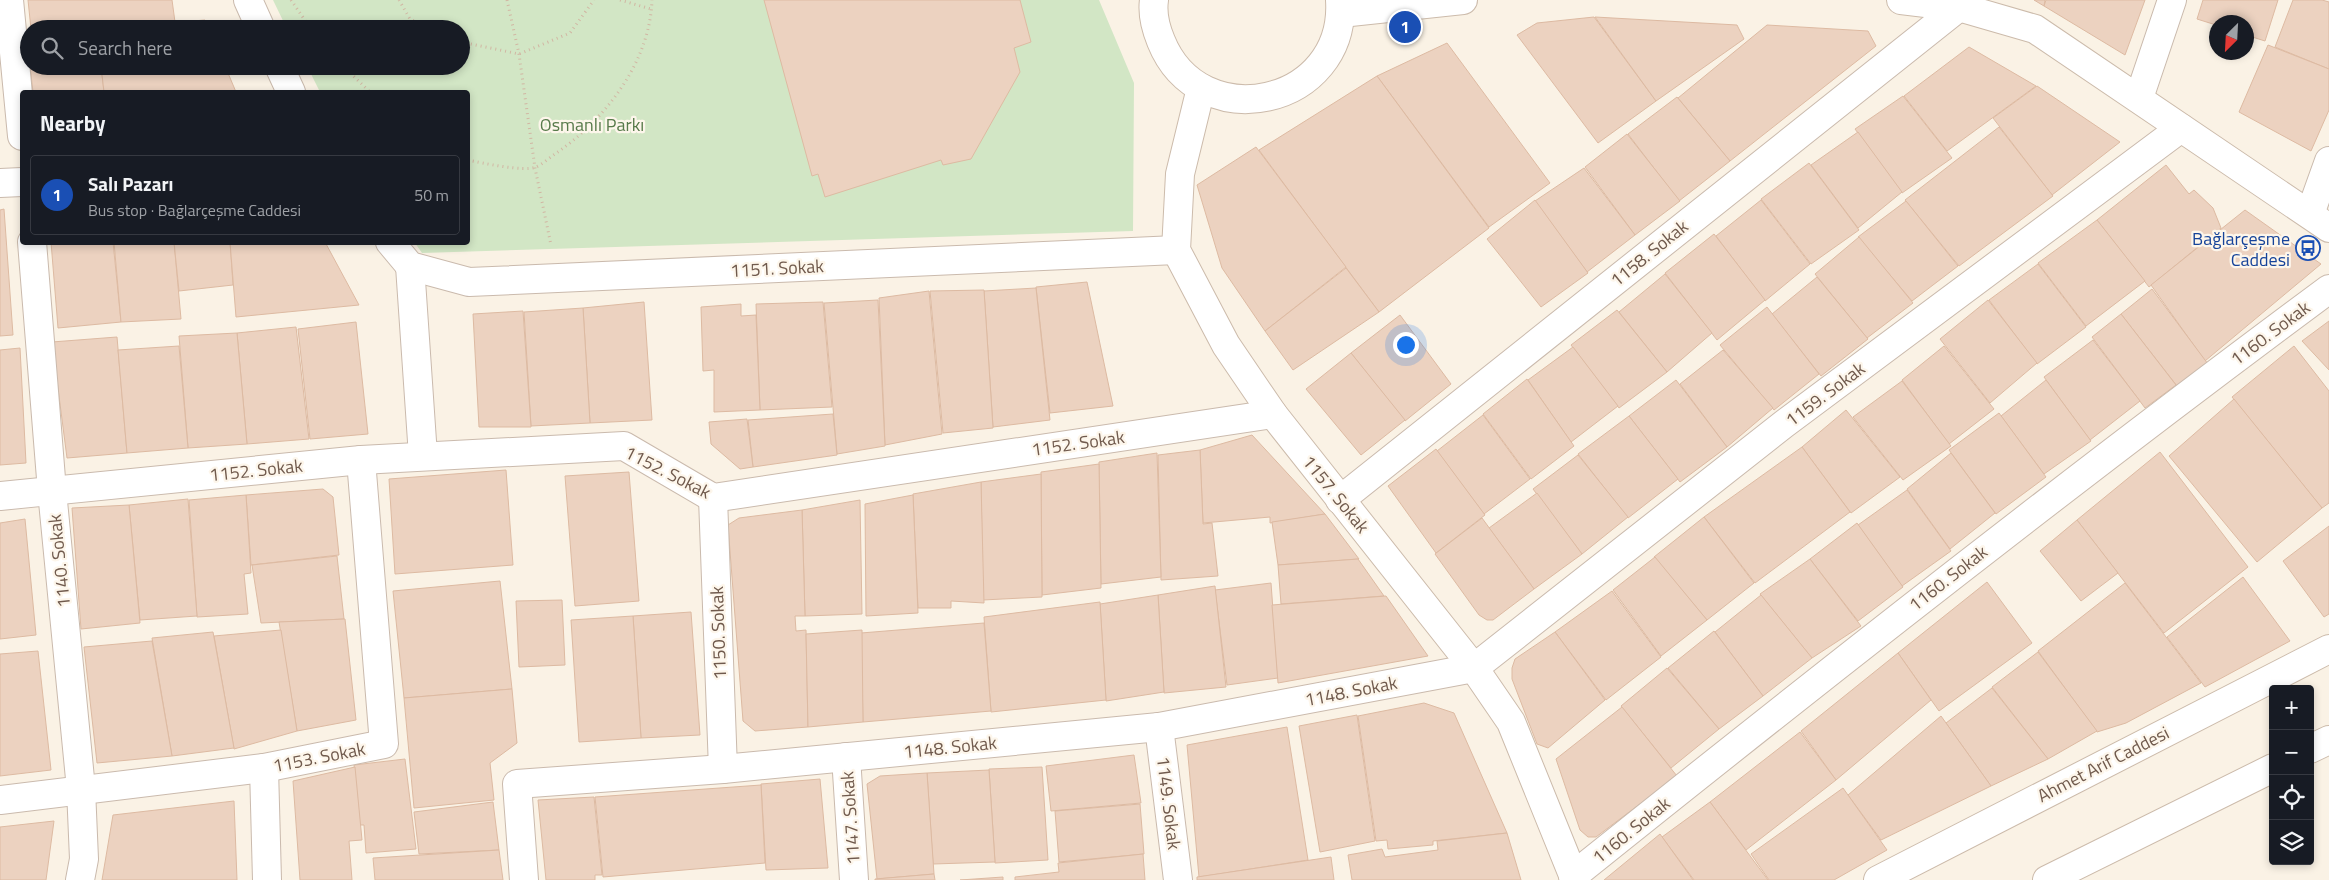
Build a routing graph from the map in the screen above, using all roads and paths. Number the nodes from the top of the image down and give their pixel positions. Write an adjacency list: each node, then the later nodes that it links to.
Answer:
1 (8, 0): 27 (street)
2 (248, 0): 16 (street)
3 (291, 0): 17 (path)
4 (398, 0): 18 (path)
5 (507, 0): 20 (path)
6 (594, 0): 20 (path)
7 (620, 0): 15 (path)
8 (652, 0): 15 (path)
9 (1464, 0): 14 (street)
10 (1901, 0): 13 (street)
11 (2172, 0): 26 (street)
12 (1153, 1): 23 (street)
13 (1959, 3): 26 (street); 47 (street, 1158. Sokak)
14 (1340, 7): 23 (street)
15 (651, 9): 31 (path)
16 (257, 20)
17 (305, 20)
18 (412, 20)
19 (470, 44): 20 (path)
20 (519, 54): 31 (path)
21 (282, 75): 24 (street)
22 (352, 75): 25 (path)
23 (1201, 88): 37 (street)
24 (290, 90)
25 (368, 90)
26 (2139, 98): 28 (street)
27 (20, 117)
28 (2182, 128): 34 (street); 49 (street, 1159. Sokak)
29 (470, 160): 31 (path)
30 (2329, 161): 34 (street)
31 (535, 168): 39 (path)
32 (20, 182): 33 (street)
33 (0, 183)
34 (2319, 221)
35 (32, 245): 44 (street, 1140. Sokak)
36 (392, 245): 38 (street)
37 (1176, 250): 39 (street, 1151. Sokak); 41 (street, 1157. Sokak)
38 (410, 266): 39 (street, 1151. Sokak); 42 (street)
39 (558, 277)
40 (2329, 289): 59 (street, 1160. Sokak)
41 (1273, 414): 46 (street, 1152. Sokak); 47 (street, 1157. Sokak)
42 (423, 456): 43 (street, 1152. Sokak); 46 (street, 1152. Sokak)
43 (361, 460): 44 (street, 1152. Sokak); 54 (street, 1153. Sokak)
44 (52, 491): 45 (street, 1152. Sokak); 57 (street, 1140. Sokak)
45 (0, 496)
46 (713, 498): 55 (street, 1150. Sokak)
47 (1340, 500): 49 (street, 1157. Sokak)
48 (2329, 649): 65 (street, Ahmet Arif Caddesi)
49 (1474, 668): 50 (street, 1148. Sokak); 59 (street, 1157. Sokak)
50 (1159, 726): 53 (street, 1148. Sokak); 64 (street, 1149. Sokak)
51 (2329, 740): 52 (street)
52 (2314, 747)
53 (846, 757): 55 (street, 1148. Sokak); 63 (street, 1147. Sokak)
54 (264, 768): 57 (street, 1153. Sokak); 61 (street)
55 (723, 769): 62 (street, 1148. Sokak)
56 (2269, 770): 66 (street)
57 (81, 789): 58 (street, 1153. Sokak); 60 (street, 1140. Sokak)
58 (0, 800)
59 (1574, 878)
60 (80, 880)
61 (267, 880)
62 (524, 880)
63 (854, 880)
64 (1178, 880)
65 (1878, 880)
66 (2047, 880)

